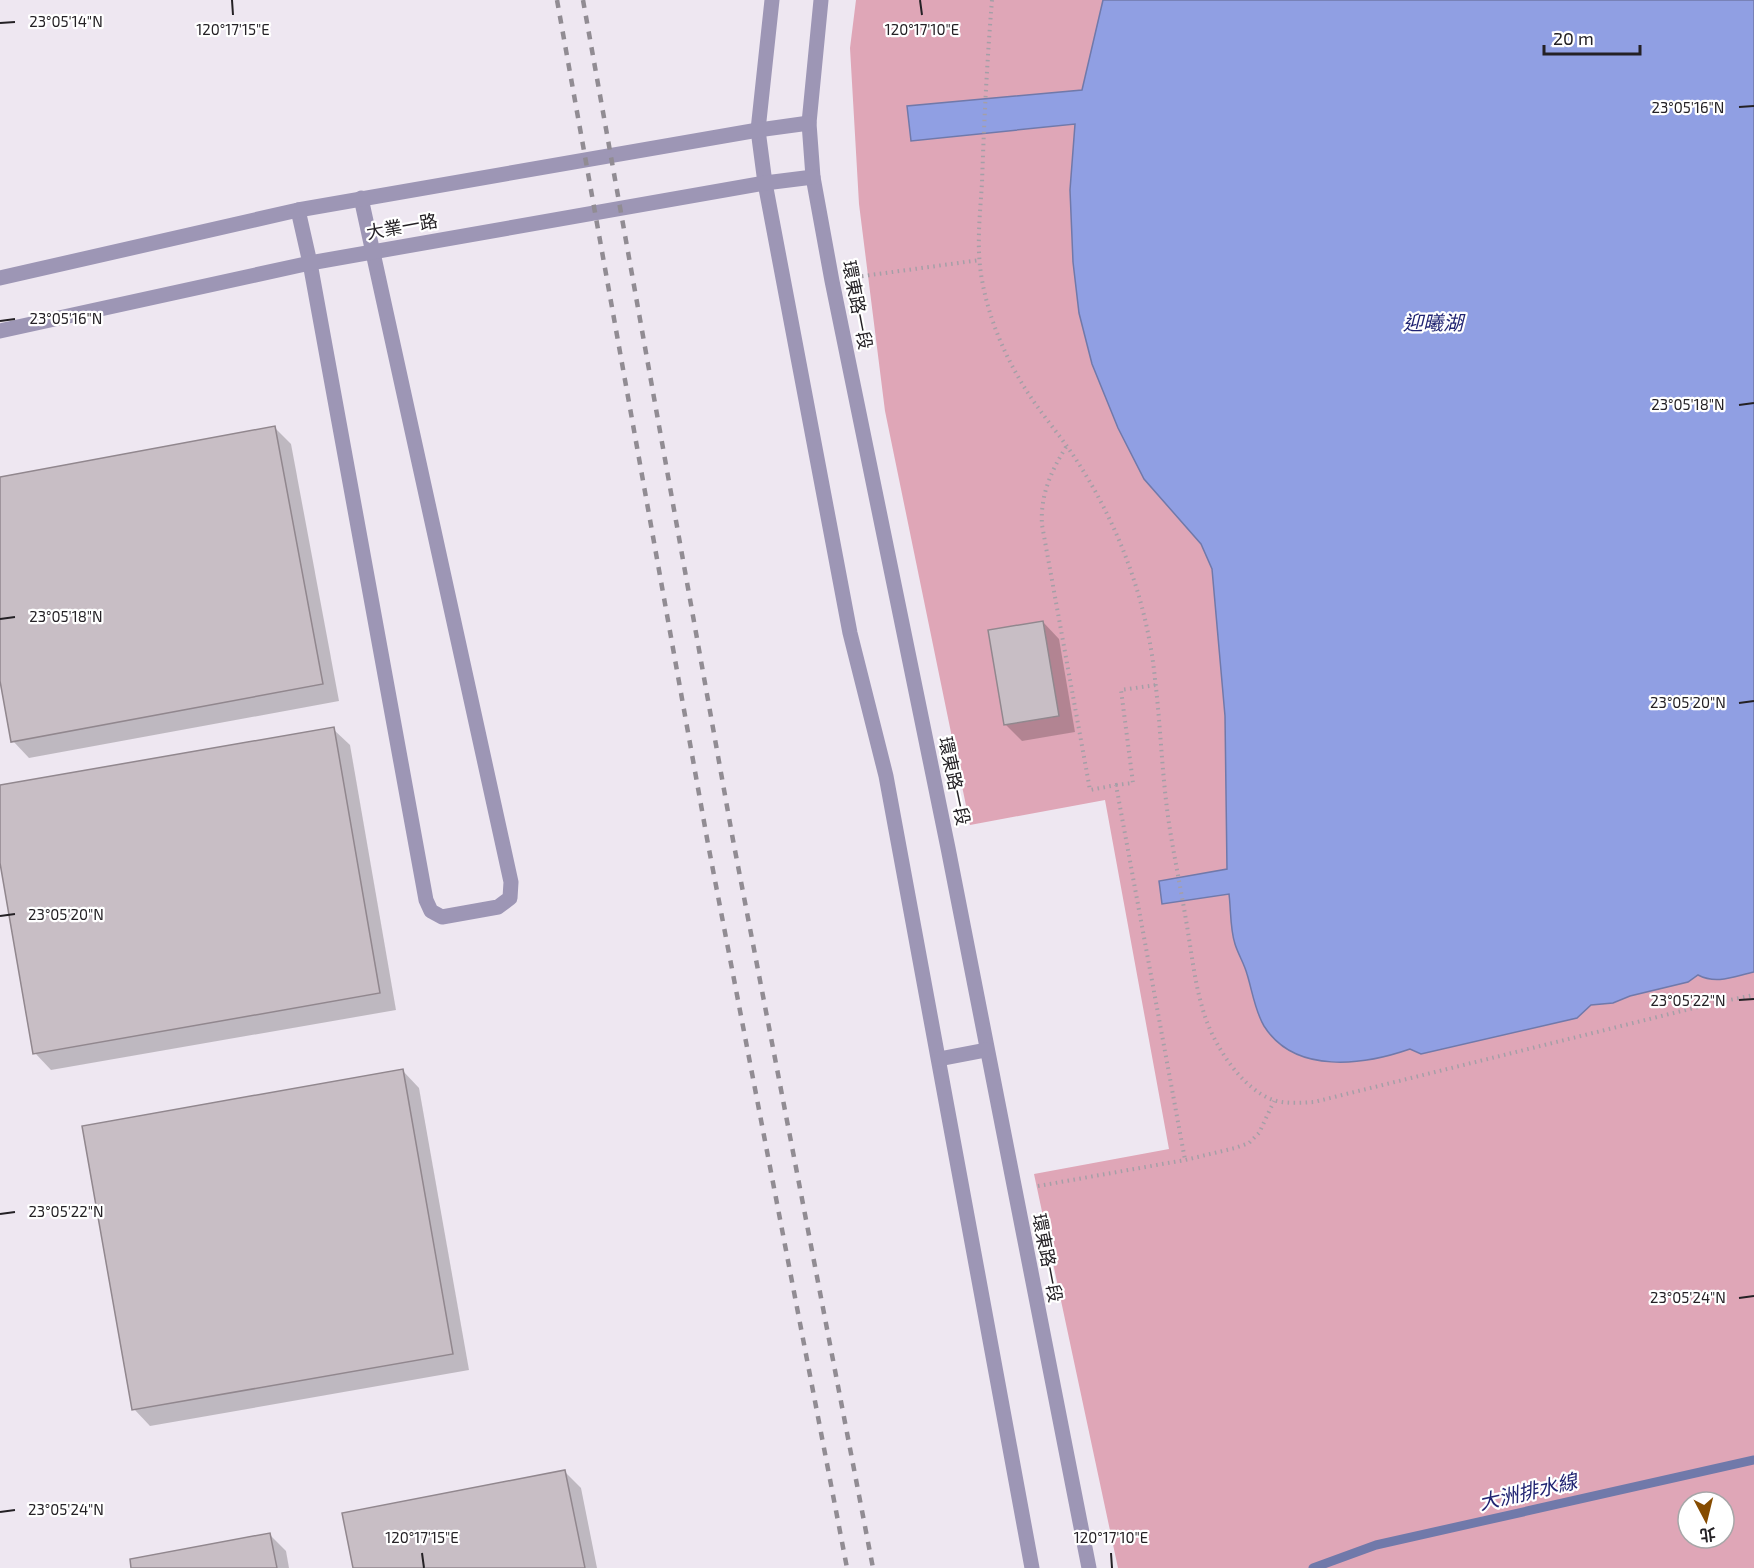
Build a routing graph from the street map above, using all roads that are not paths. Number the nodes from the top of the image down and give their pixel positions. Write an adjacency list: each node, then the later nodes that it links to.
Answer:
1 (772, 0): 4 (street)
2 (821, 0): 3 (street, 環東路一段)
3 (809, 123): 4 (street, 大業一路); 5 (street, 環東路一段)
4 (758, 129): 6 (street); 7 (street, 大業一路)
5 (813, 177): 6 (street, 大業一路); 13 (street, 環東路一段)
6 (765, 183): 9 (street, 大業一路); 14 (street)
7 (361, 198): 8 (street, 大業一路); 9 (street)
8 (298, 210): 10 (street); 11 (street, 大業一路)
9 (372, 251): 10 (street, 大業一路); 10 (street)
10 (309, 263): 12 (street, 大業一路)
11 (0, 278)
12 (0, 331)
13 (986, 1050): 14 (street); 16 (street, 環東路一段)
14 (939, 1059): 15 (street)
15 (1032, 1568)
16 (1089, 1568)

